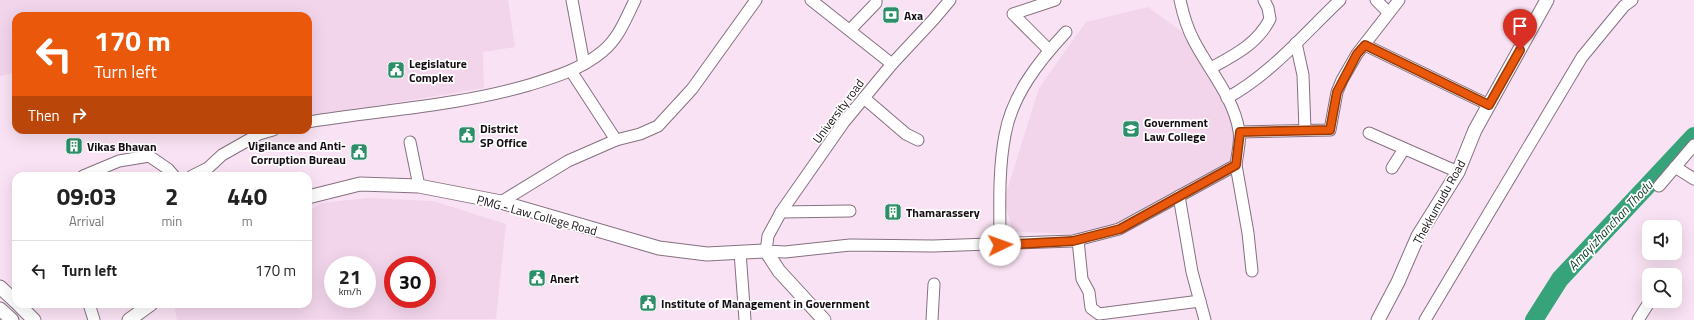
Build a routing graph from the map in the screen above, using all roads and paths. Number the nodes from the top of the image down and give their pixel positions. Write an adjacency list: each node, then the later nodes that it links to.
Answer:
1 (572, 0): 21 (street)
2 (635, 0): 21 (street)
3 (756, 0): 33 (street)
4 (812, 0): 16 (street)
5 (876, 0): 16 (street)
6 (950, 0): 22 (street, University road)
7 (1055, 0): 20 (street)
8 (1180, 0): 23 (street)
9 (1264, 0): 23 (street)
10 (1340, 0): 18 (street)
11 (1376, 0): 15 (street)
12 (1398, 0): 15 (street)
13 (1546, 0): 27 (main road, Thekkumudu Road)
14 (1632, 0): 76 (street)
15 (1388, 12): 19 (street)
16 (850, 30): 22 (street)
17 (1066, 32): 20 (street)
18 (1296, 43): 26 (street); 29 (street)
19 (1365, 45): 27 (street); 29 (street)
20 (1049, 50): 54 (street)
21 (584, 64): 24 (street)
22 (892, 64): 25 (street, University road)
23 (1211, 68): 26 (street)
24 (571, 71): 28 (street); 33 (street)
25 (864, 98): 34 (street); 52 (street, University road)
26 (1227, 98): 30 (street)
27 (1489, 105): 44 (main road, Thekkumudu Road)
28 (312, 121)
29 (1304, 130): 30 (street)
30 (1240, 132): 38 (street)
31 (1369, 133): 37 (street)
32 (259, 134): 43 (street)
33 (616, 140): 50 (street)
34 (918, 140)
35 (410, 142): 46 (street)
36 (1694, 145): 39 (street)
37 (1404, 149): 40 (street); 44 (street)
38 (1236, 165): 49 (street); 57 (street)
39 (1676, 167): 45 (street); 47 (street)
40 (1392, 168)
41 (93, 172): 42 (street)
42 (171, 172)
43 (209, 172)
44 (1458, 172): 75 (main road, Thekkumudu Road)
45 (1694, 180)
46 (419, 186): 48 (main road, PMG - Law College Road); 50 (main road, PMG - Law College Road)
47 (1659, 186)
48 (312, 196)
49 (1179, 196): 53 (street); 61 (street)
50 (501, 202): 56 (main road, PMG - Law College Road)
51 (850, 211): 52 (street)
52 (781, 212): 55 (street, University road)
53 (1078, 240): 54 (street); 61 (street)
54 (1000, 245): 55 (street)
55 (766, 251): 56 (main road, PMG - Law College Road); 72 (main road)
56 (740, 252): 71 (street)
57 (1252, 271)
58 (934, 284): 73 (street)
59 (0, 287): 60 (main road)
60 (12, 298)
61 (1200, 301): 74 (street)
62 (22, 308): 68 (main road)
63 (91, 308): 69 (street)
64 (146, 308): 70 (main road)
65 (1646, 308): 77 (street)
66 (0, 309): 67 (main road)
67 (12, 320)
68 (34, 320)
69 (94, 320)
70 (129, 320)
71 (745, 320)
72 (824, 320)
73 (932, 320)
74 (1205, 320)
75 (1378, 320)
76 (1425, 320)
77 (1638, 320)

